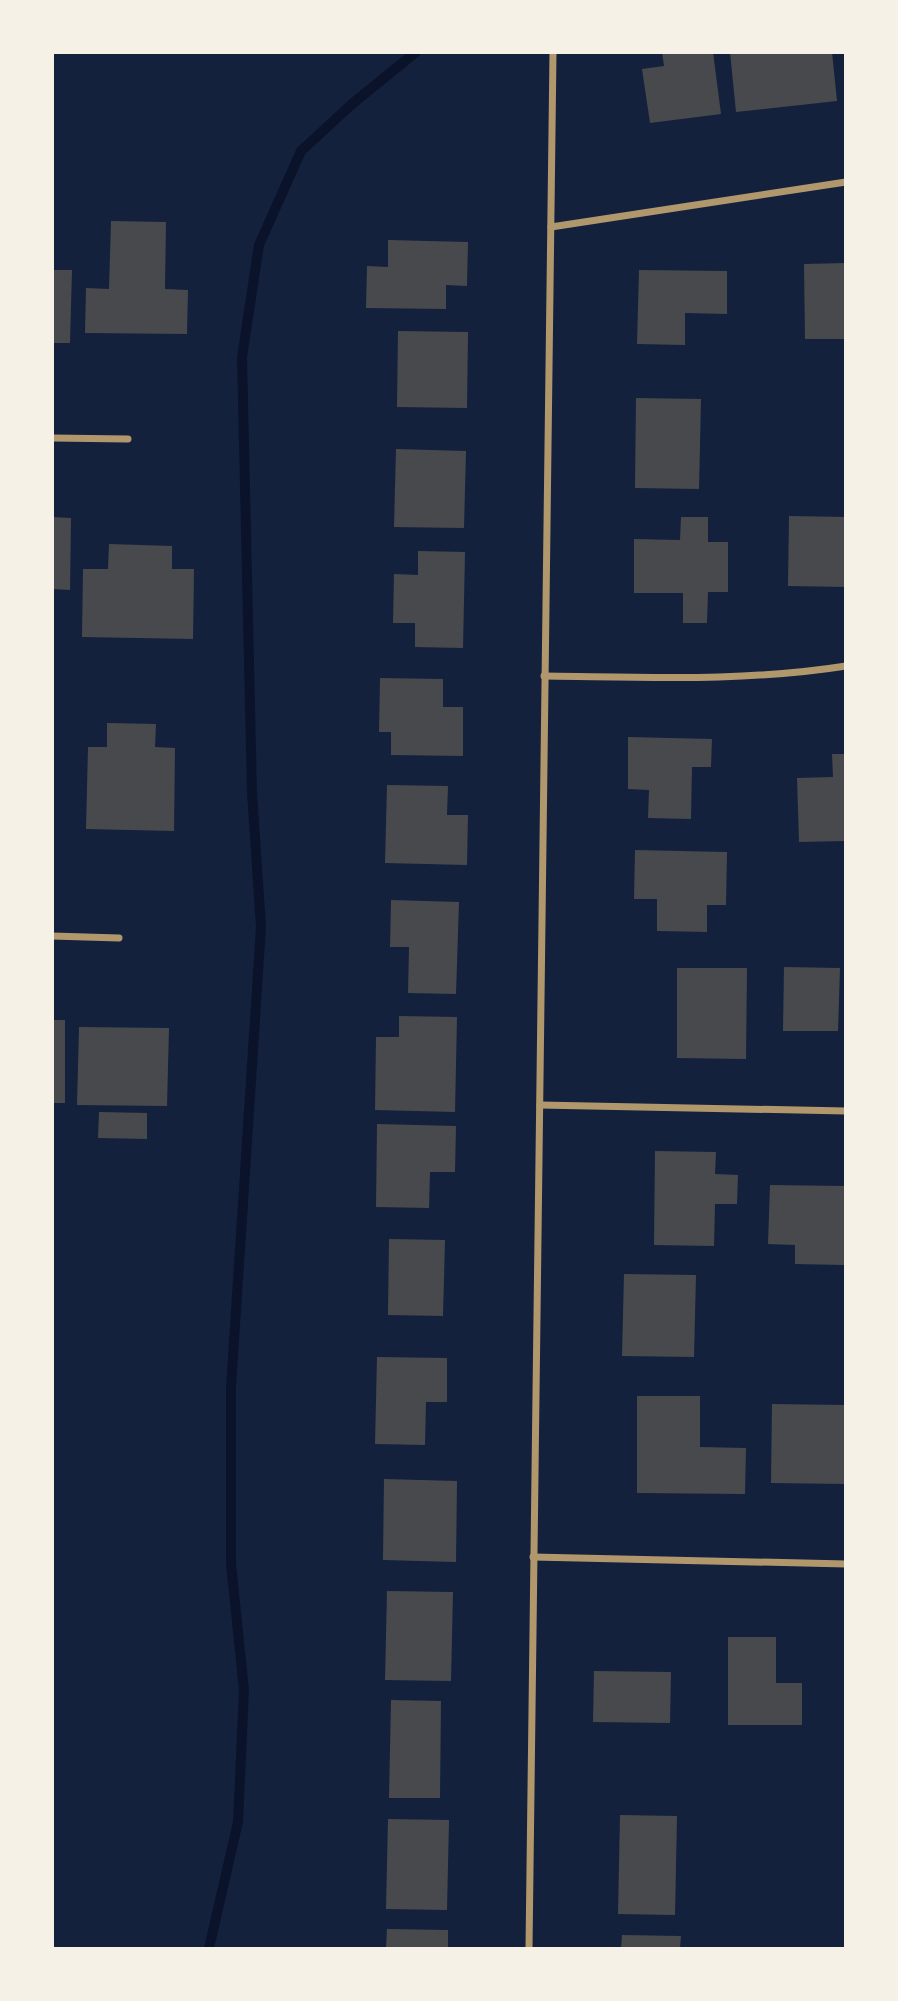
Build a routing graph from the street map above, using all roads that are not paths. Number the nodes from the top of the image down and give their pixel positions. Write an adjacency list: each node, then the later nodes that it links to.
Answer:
1 (553, 52): 3 (street)
2 (845, 182): 3 (street)
3 (551, 226): 7 (street)
4 (52, 438): 5 (street)
5 (128, 439)
6 (845, 666): 7 (street)
7 (544, 676): 10 (street)
8 (52, 936): 9 (street)
9 (119, 937)
10 (540, 1105): 11 (street); 12 (street)
11 (845, 1111)
12 (533, 1557): 13 (street); 14 (street)
13 (845, 1564)
14 (529, 1948)

